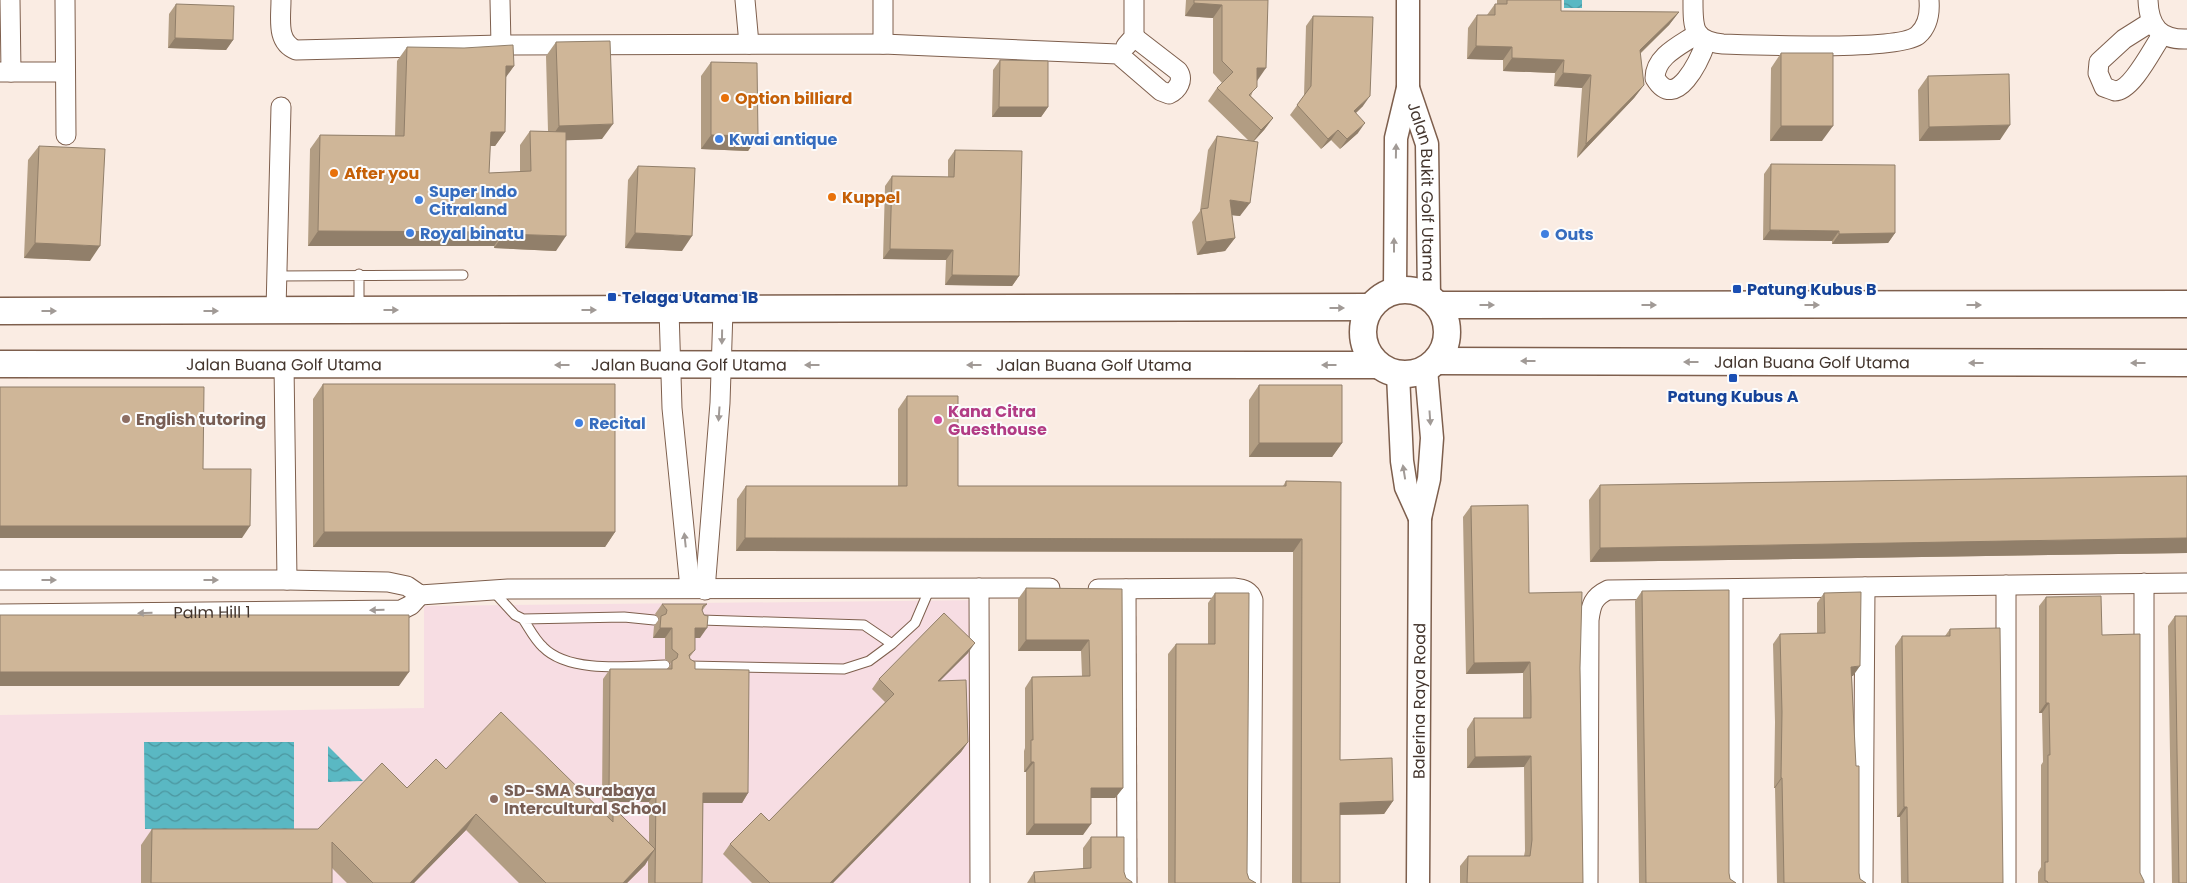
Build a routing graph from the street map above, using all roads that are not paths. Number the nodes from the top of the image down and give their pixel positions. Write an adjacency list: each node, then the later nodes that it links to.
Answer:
1 (10, 0): 18 (street)
2 (65, 0): 19 (street)
3 (281, 0): 16 (street)
4 (500, 0): 16 (street)
5 (745, 0): 14 (street)
6 (883, 0): 15 (street)
7 (1134, 0): 12 (street)
8 (1408, 0): 20 (street, Jalan Bukit Golf Utama)
9 (1693, 0): 10 (street)
10 (1929, 0)
11 (2148, 0): 13 (street)
12 (1134, 37): 17 (street); 17 (street)
13 (2187, 39)
14 (749, 44): 15 (street); 16 (street)
15 (883, 44): 17 (street)
16 (501, 45)
17 (1118, 54)
18 (6, 72): 19 (street)
19 (65, 72): 22 (street)
20 (1408, 88): 26 (street, Jalan Bukit Golf Utama, one-way to 20); 27 (street, Jalan Bukit Golf Utama)
21 (281, 107): 25 (street)
22 (66, 135)
23 (359, 274): 24 (lane); 25 (lane); 31 (lane)
24 (463, 275)
25 (277, 276): 30 (street)
26 (1395, 291): 27 (main road); 29 (main road)
27 (1434, 301): 28 (main road, one-way to 28); 40 (main road)
28 (2187, 304)
29 (1370, 308): 33 (main road, one-way to 29); 41 (main road)
30 (276, 310): 31 (main road); 34 (main road, one-way to 30)
31 (358, 310): 32 (main road, one-way to 32)
32 (669, 310): 33 (main road); 38 (street)
33 (723, 310): 39 (street, one-way to 39)
34 (0, 311)
35 (0, 364): 36 (main road, Jalan Buana Golf Utama)
36 (284, 364): 38 (main road, Jalan Buana Golf Utama, one-way to 36); 44 (street)
37 (2187, 364): 40 (main road, Jalan Buana Golf Utama, one-way to 40)
38 (669, 365): 39 (main road, Jalan Buana Golf Utama); 52 (street, one-way to 38)
39 (722, 365): 41 (main road, Jalan Buana Golf Utama, one-way to 39); 52 (street, one-way to 52)
40 (1431, 365): 41 (main road); 42 (street, Balerina Raya Road, one-way to 42)
41 (1388, 370): 42 (street, Balerina Raya Road, one-way to 41)
42 (1420, 518): 66 (street, Balerina Raya Road)
43 (0, 580): 44 (street, Palm Hill 1, one-way to 44)
44 (287, 580): 55 (street, Palm Hill 1)
45 (2144, 583): 46 (street); 47 (street); 71 (street)
46 (2187, 583)
47 (2006, 585): 49 (street); 70 (street)
48 (931, 587): 50 (street); 52 (street); 60 (lane)
49 (1865, 587): 51 (street); 69 (street)
50 (979, 588): 53 (street); 63 (street)
51 (1733, 588): 67 (street); 68 (street)
52 (698, 589): 54 (street)
53 (1126, 589): 64 (street); 65 (street)
54 (501, 590): 55 (street); 57 (lane)
55 (420, 595): 56 (street, Palm Hill 1, one-way to 56)
56 (0, 614)
57 (523, 619): 58 (lane); 61 (lane)
58 (654, 620)
59 (702, 620): 60 (lane)
60 (892, 644): 62 (lane)
61 (665, 665)
62 (688, 666)
63 (980, 883)
64 (1127, 883)
65 (1252, 883)
66 (1418, 883)
67 (1588, 883)
68 (1733, 883)
69 (1863, 883)
70 (2006, 883)
71 (2144, 883)

